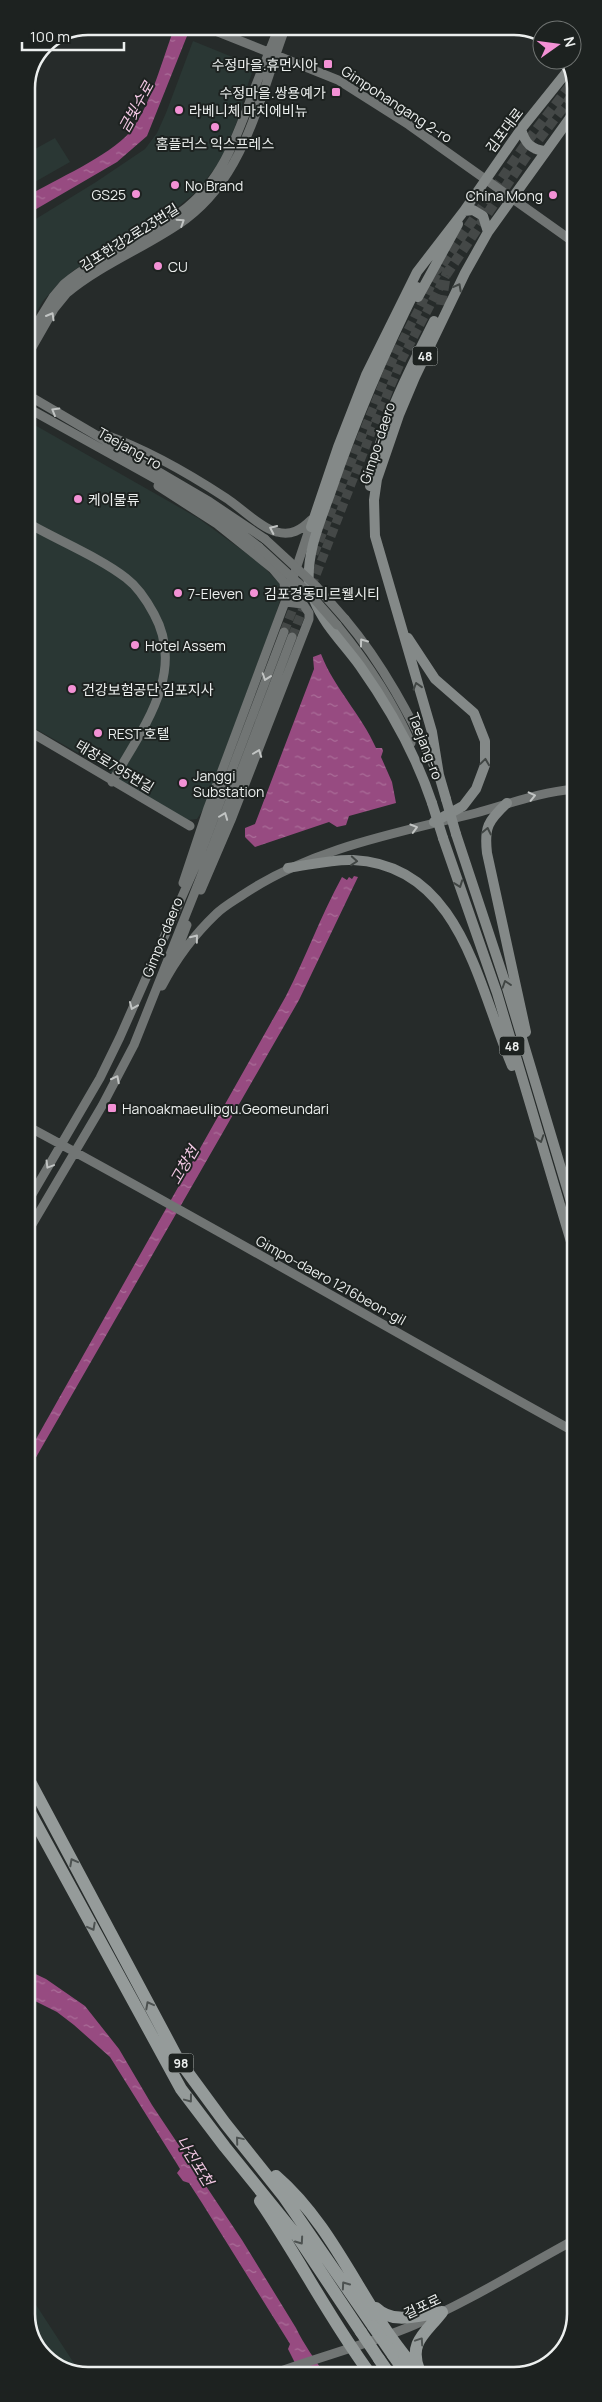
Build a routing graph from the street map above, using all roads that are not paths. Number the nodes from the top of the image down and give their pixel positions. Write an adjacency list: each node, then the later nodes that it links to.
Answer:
1 (227, 35): 4 (street, Gimpohangang 2-ro)
2 (277, 35): 4 (street)
3 (281, 35): 4 (street)
4 (272, 53): 9 (street, Gimpohangang 2-ro); 16 (street, 김포한강2로23번길); 17 (street, 김포한강2로23번길, one-way to 4)
5 (565, 74): 7 (main road, 김포대로)
6 (567, 122): 8 (main road, 48)
7 (521, 129): 8 (main road); 9 (main road, 김포대로)
8 (546, 151): 10 (main road, 48)
9 (485, 179): 10 (street, Gimpohangang 2-ro); 11 (main road, 김포대로)
10 (512, 198): 12 (main road, Gimpo-daero / 48); 13 (street, Gimpohangang 2-ro)
11 (464, 211): 12 (main road); 21 (main road); 22 (main road, Gimpo-daero)
12 (488, 232): 24 (main road, Gimpo-daero / 48, one-way to 12)
13 (567, 237)
14 (417, 286): 21 (main road, 48)
15 (441, 305): 24 (main road)
16 (35, 326)
17 (35, 342)
18 (35, 400): 20 (street, Taejang-ro, one-way to 18)
19 (35, 412): 20 (street, Taejang-ro)
20 (82, 432): 22 (street, one-way to 20); 25 (street, Taejang-ro); 27 (street)
21 (328, 498): 26 (main road, 48)
22 (314, 516): 26 (main road); 27 (street, Gimpo-daero)
23 (35, 527): 32 (street)
24 (374, 529): 28 (main road, Gimpo-daero / 48)
25 (262, 543): 30 (street, Taejang-ro, one-way to 25, bridge); 31 (street, Taejang-ro, bridge)
26 (309, 563): 31 (main road, 48)
27 (286, 602): 35 (street, Gimpo-daero); 41 (street, Gimpo-daero, one-way to 27)
28 (398, 620): 30 (main road, Gimpo-daero / 48, one-way to 28); 36 (main road, one-way to 28)
29 (35, 735): 32 (street, 태장로795번길)
30 (439, 775): 43 (main road, Taejang-ro / 48, one-way to 30, bridge)
31 (425, 781): 44 (main road, Taejang-ro / 48, one-way to 44, bridge)
32 (112, 782): 37 (street, 태장로795번길)
33 (567, 790): 34 (street, one-way to 33)
34 (507, 803): 36 (street); 43 (main road, one-way to 34)
35 (206, 812): 37 (street); 38 (street, Gimpo-daero)
36 (434, 822): 39 (street, one-way to 36)
37 (190, 826): 38 (street)
38 (195, 847): 40 (street, Gimpo-daero)
39 (288, 868): 41 (street, one-way to 39); 44 (main road, one-way to 44)
40 (167, 930): 42 (street, Gimpo-daero, one-way to 40); 46 (street, Gimpo-daero, one-way to 46)
41 (167, 976): 42 (street)
42 (150, 1008): 47 (street, Gimpo-daero, one-way to 42)
43 (536, 1084): 49 (main road, Taejang-ro / 48)
44 (529, 1106): 51 (main road, Taejang-ro / 48, one-way to 51)
45 (35, 1130): 46 (street, Gimpo-daero 1216beon-gil)
46 (61, 1144): 47 (street, Gimpo-daero 1216beon-gil); 48 (street, Gimpo-daero, one-way to 48)
47 (74, 1152): 50 (street, Gimpo-daero); 52 (street, Gimpo-daero 1216beon-gil)
48 (35, 1189)
49 (567, 1189)
50 (35, 1219)
51 (567, 1229)
52 (567, 1428)
53 (35, 1790): 58 (highway, 98, one-way to 53)
54 (35, 1822): 56 (highway, 98)
55 (35, 1826): 56 (highway)
56 (45, 1841): 57 (highway, 98, one-way to 57)
57 (225, 2147): 63 (highway); 66 (highway, 98, one-way to 66, bridge)
58 (255, 2158): 60 (highway); 67 (highway, 98, one-way to 58, bridge)
59 (567, 2244): 61 (street, 걸포로)
60 (366, 2299): 61 (highway); 62 (highway)
61 (442, 2312): 62 (street, 걸포로); 69 (highway, one-way to 61)
62 (390, 2335): 63 (street, 걸포로); 68 (highway)
63 (352, 2349): 64 (street, 걸포로); 65 (highway)
64 (294, 2367)
65 (365, 2367)
66 (385, 2367)
67 (402, 2367)
68 (414, 2367)
69 (418, 2367)

